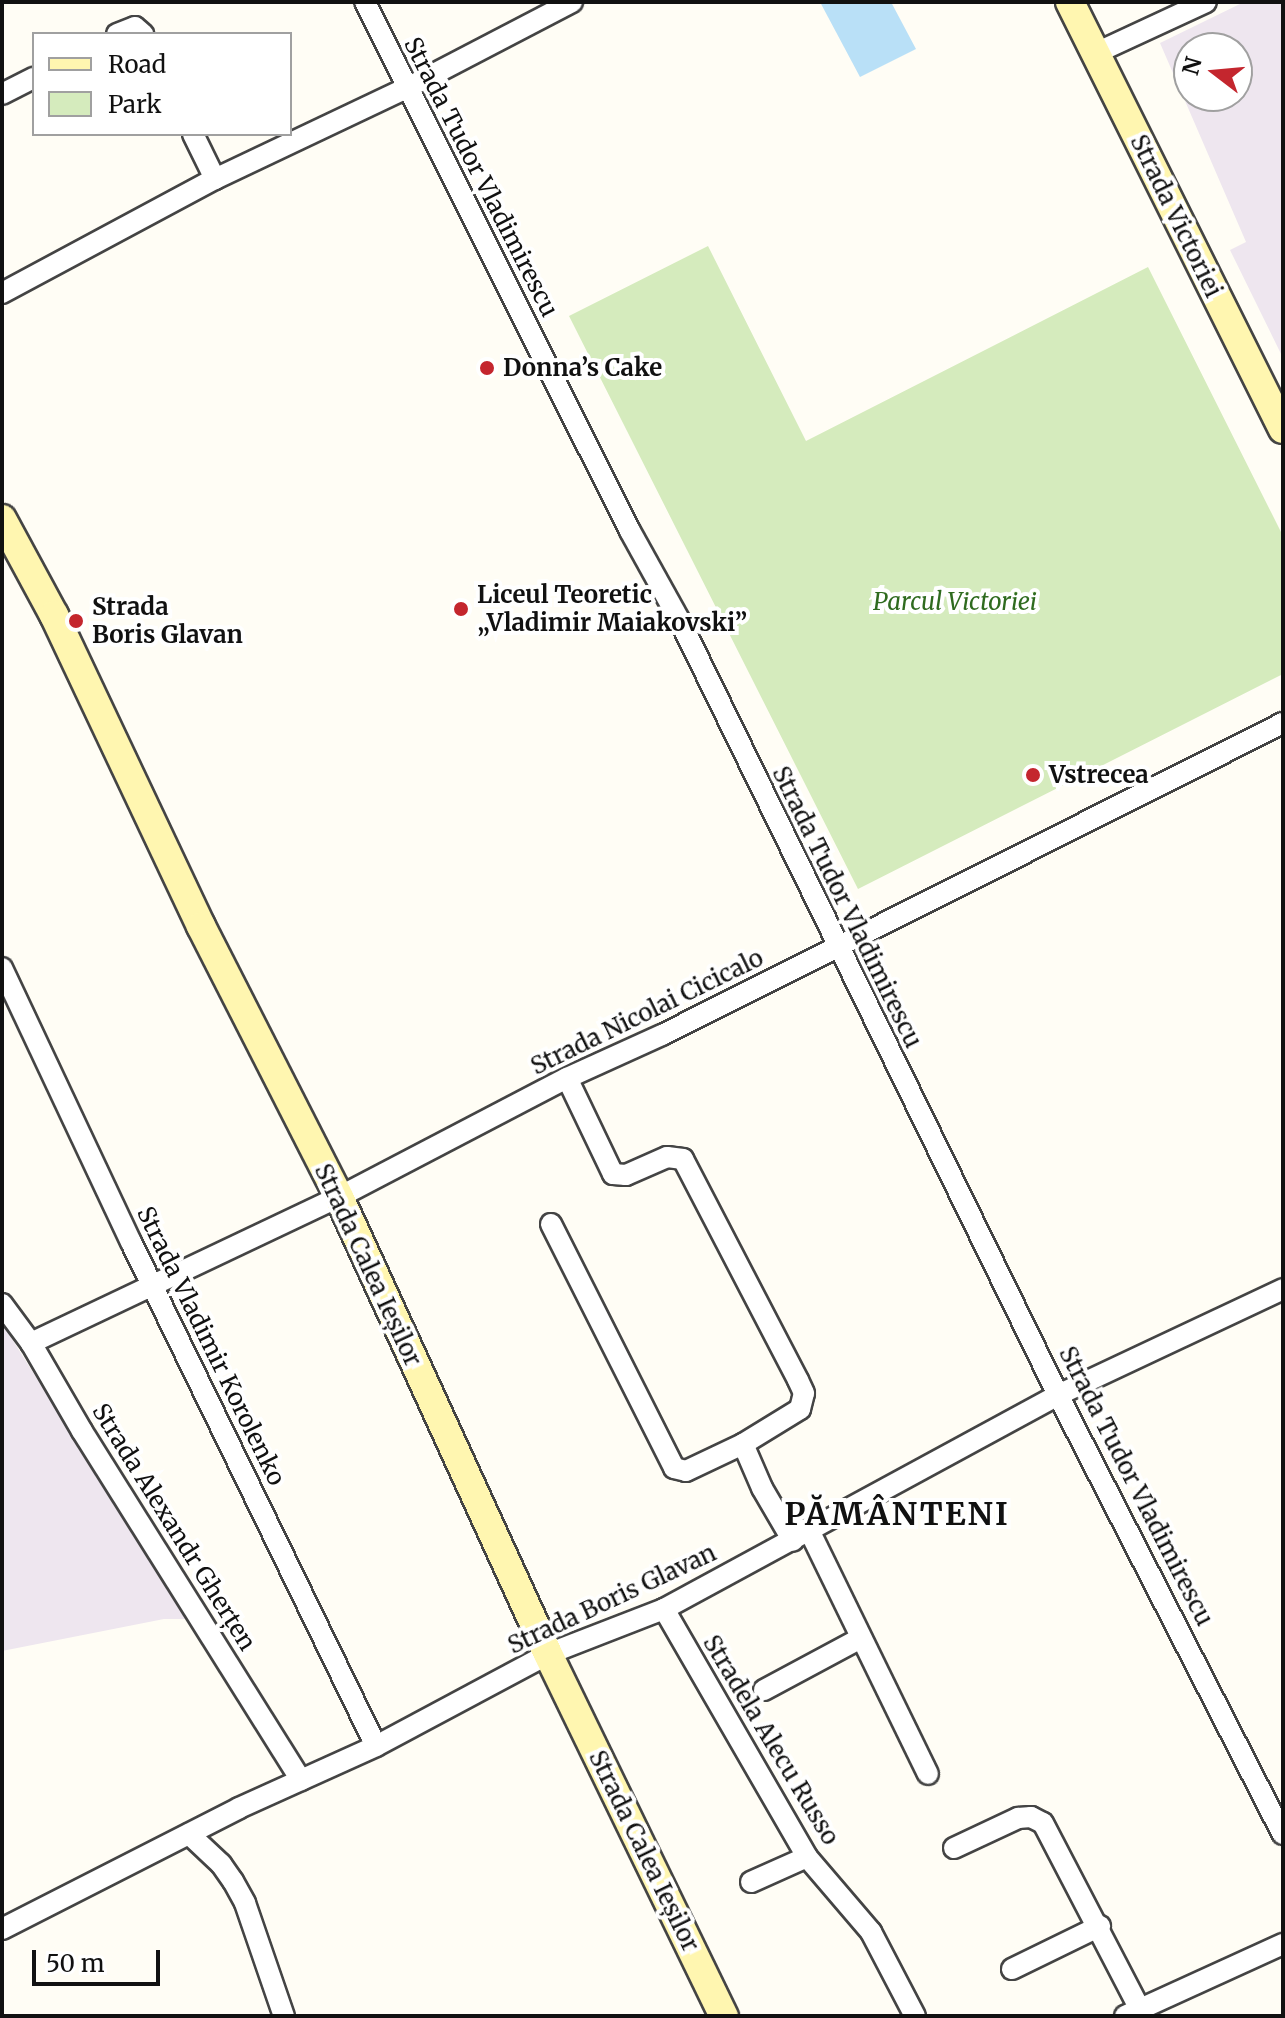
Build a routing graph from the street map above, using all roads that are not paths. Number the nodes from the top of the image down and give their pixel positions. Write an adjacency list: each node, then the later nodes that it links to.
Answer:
1 (365, 2): 7 (street, Strada Tudor Vladimirescu)
2 (572, 2): 7 (street)
3 (1070, 2): 5 (street, Strada Victoriei)
4 (1206, 2): 5 (street)
5 (1096, 53): 12 (street, Strada Victoriei)
6 (32, 79): 8 (street)
7 (407, 88): 10 (street); 15 (street, Strada Tudor Vladimirescu)
8 (2, 94)
9 (194, 136): 10 (street)
10 (215, 179): 11 (street)
11 (2, 293)
12 (1283, 429)
13 (2, 519): 18 (street, Strada Calea Ieșilor)
14 (1283, 723): 15 (street, Strada Nicolai Cicicalo)
15 (838, 946): 17 (street, Strada Nicolai Cicicalo); 24 (street, Strada Tudor Vladimirescu)
16 (2, 968): 20 (street, Strada Vladimir Korolenko)
17 (567, 1078): 18 (street, Strada Nicolai Cicicalo); 25 (street)
18 (339, 1197): 20 (street, Strada Nicolai Cicicalo); 29 (street, Strada Calea Ieșilor)
19 (551, 1224): 25 (street)
20 (155, 1286): 23 (street, Strada Nicolai Cicicalo); 31 (street, Strada Vladimir Korolenko)
21 (1283, 1289): 24 (street, Strada Boris Glavan)
22 (2, 1304): 23 (street, Strada Alexandr Gherțen)
23 (31, 1343): 33 (street, Strada Alexandr Gherțen)
24 (1058, 1395): 26 (street, Strada Boris Glavan); 35 (street, Strada Tudor Vladimirescu)
25 (743, 1444): 26 (street)
26 (802, 1536): 27 (street, Strada Boris Glavan); 28 (street)
27 (664, 1609): 29 (street, Strada Boris Glavan); 37 (street, Stradela Alecu Russo)
28 (861, 1638): 30 (street); 32 (street)
29 (548, 1654): 31 (street, Strada Boris Glavan); 45 (street, Strada Calea Ieșilor)
30 (764, 1690)
31 (376, 1746): 33 (street, Strada Boris Glavan)
32 (928, 1774)
33 (301, 1780): 34 (street, Strada Boris Glavan)
34 (189, 1834): 40 (street, Strada Boris Glavan); 44 (street)
35 (1283, 1834)
36 (954, 1848): 39 (street)
37 (807, 1857): 38 (street); 46 (street, Stradela Alecu Russo)
38 (751, 1882)
39 (1100, 1926): 42 (street); 43 (street)
40 (2, 1929)
41 (1283, 1944): 43 (street)
42 (1012, 1969)
43 (1133, 2012)
44 (284, 2016)
45 (724, 2016)
46 (915, 2016)

